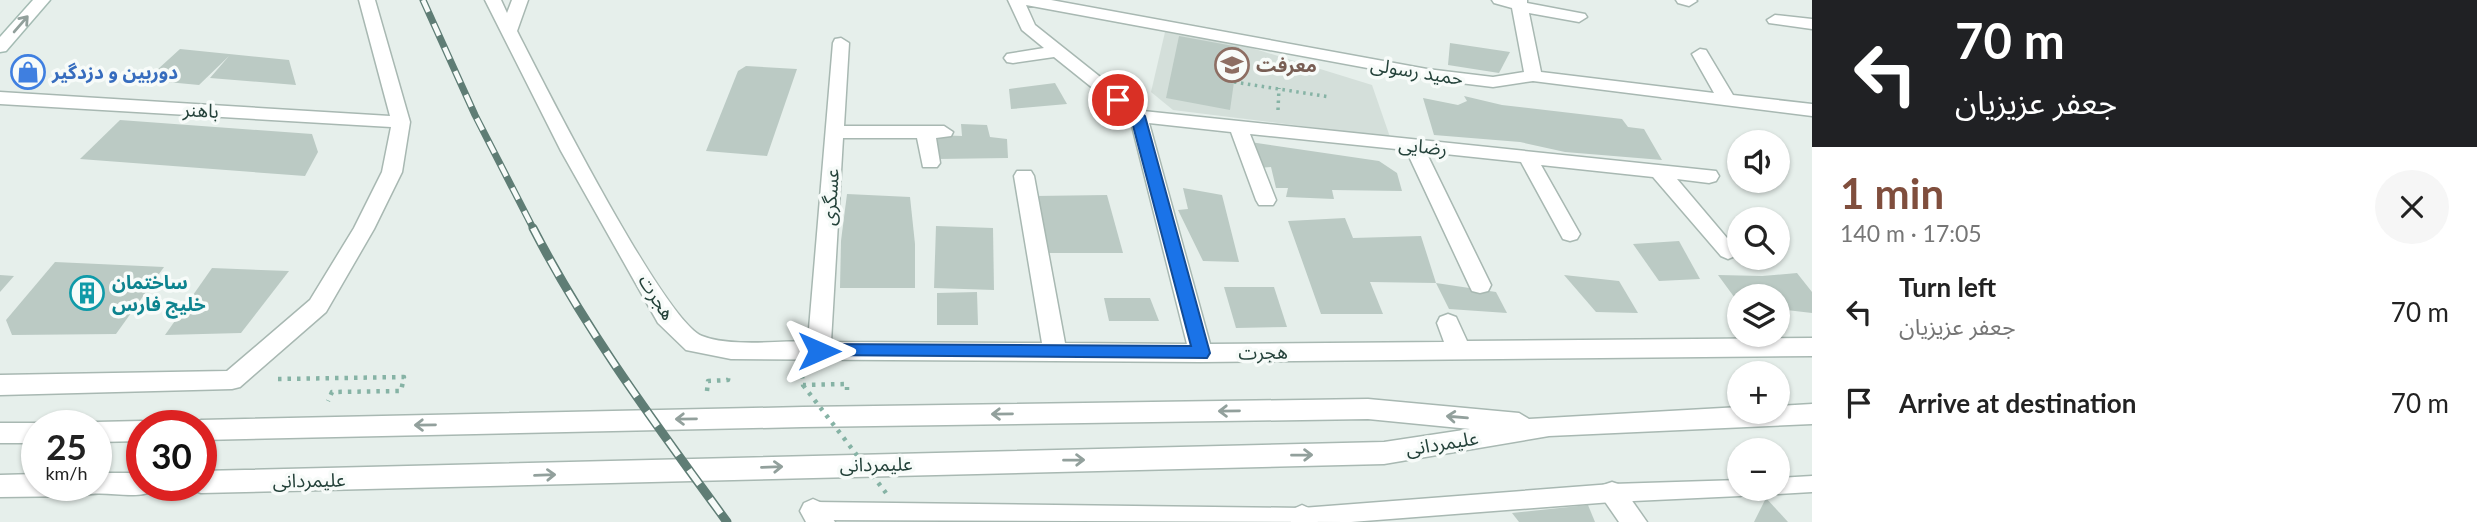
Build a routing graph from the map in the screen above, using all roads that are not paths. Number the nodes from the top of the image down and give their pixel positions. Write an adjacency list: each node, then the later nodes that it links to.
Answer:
1 (42, 0): 14 (street, one-way to 1)
2 (367, 0): 23 (street)
3 (493, 0): 12 (street, هجرت)
4 (520, 0): 12 (street)
5 (1016, 0): 15 (street)
6 (1025, 0): 18 (street, حمید رسولی)
7 (1500, 0): 8 (street)
8 (1520, 3): 9 (street); 18 (street)
9 (1579, 17)
10 (1775, 20): 11 (street)
11 (1812, 24)
12 (509, 31): 39 (street, هجرت)
13 (841, 43): 25 (street, عسگری)
14 (0, 47)
15 (1058, 51): 17 (street); 22 (street)
16 (1700, 54): 20 (street)
17 (1013, 58)
18 (1533, 76): 20 (street, حمید رسولی)
19 (0, 98): 23 (street, باهنر)
20 (1727, 100): 21 (street, حمید رسولی)
21 (1812, 110)
22 (1138, 116): 24 (street, رضایی); 41 (street)
23 (401, 121): 42 (street)
24 (1238, 127): 26 (street, رضایی); 32 (street)
25 (834, 132): 28 (street); 39 (street, عسگری)
26 (1413, 145): 27 (street, رضایی); 35 (street)
27 (1527, 157): 29 (street, رضایی); 33 (street)
28 (930, 163)
29 (1659, 171): 31 (street, رضایی); 34 (street)
30 (1024, 176): 40 (street)
31 (1709, 176)
32 (1266, 200)
33 (1570, 234)
34 (1727, 250)
35 (1480, 285)
36 (1448, 323): 38 (street)
37 (1812, 347): 38 (street, هجرت)
38 (1459, 350): 41 (street, هجرت)
39 (819, 351): 40 (street, هجرت)
40 (1055, 352): 41 (street, هجرت)
41 (1201, 353)
42 (0, 385)
43 (1812, 414): 44 (street, علیمردانی)
44 (1549, 426): 45 (street, علیمردانی, one-way to 45); 48 (street, علیمردانی, one-way to 44)
45 (217, 430)
46 (0, 433): 47 (street)
47 (21, 433)
48 (217, 482)
49 (1812, 485): 52 (lane)
50 (0, 486): 51 (street)
51 (21, 486)
52 (1790, 486)
53 (1727, 489): 54 (lane)
54 (1612, 493): 56 (lane); 57 (street)
55 (818, 517): 56 (lane)
56 (1304, 520)
57 (1634, 522)

